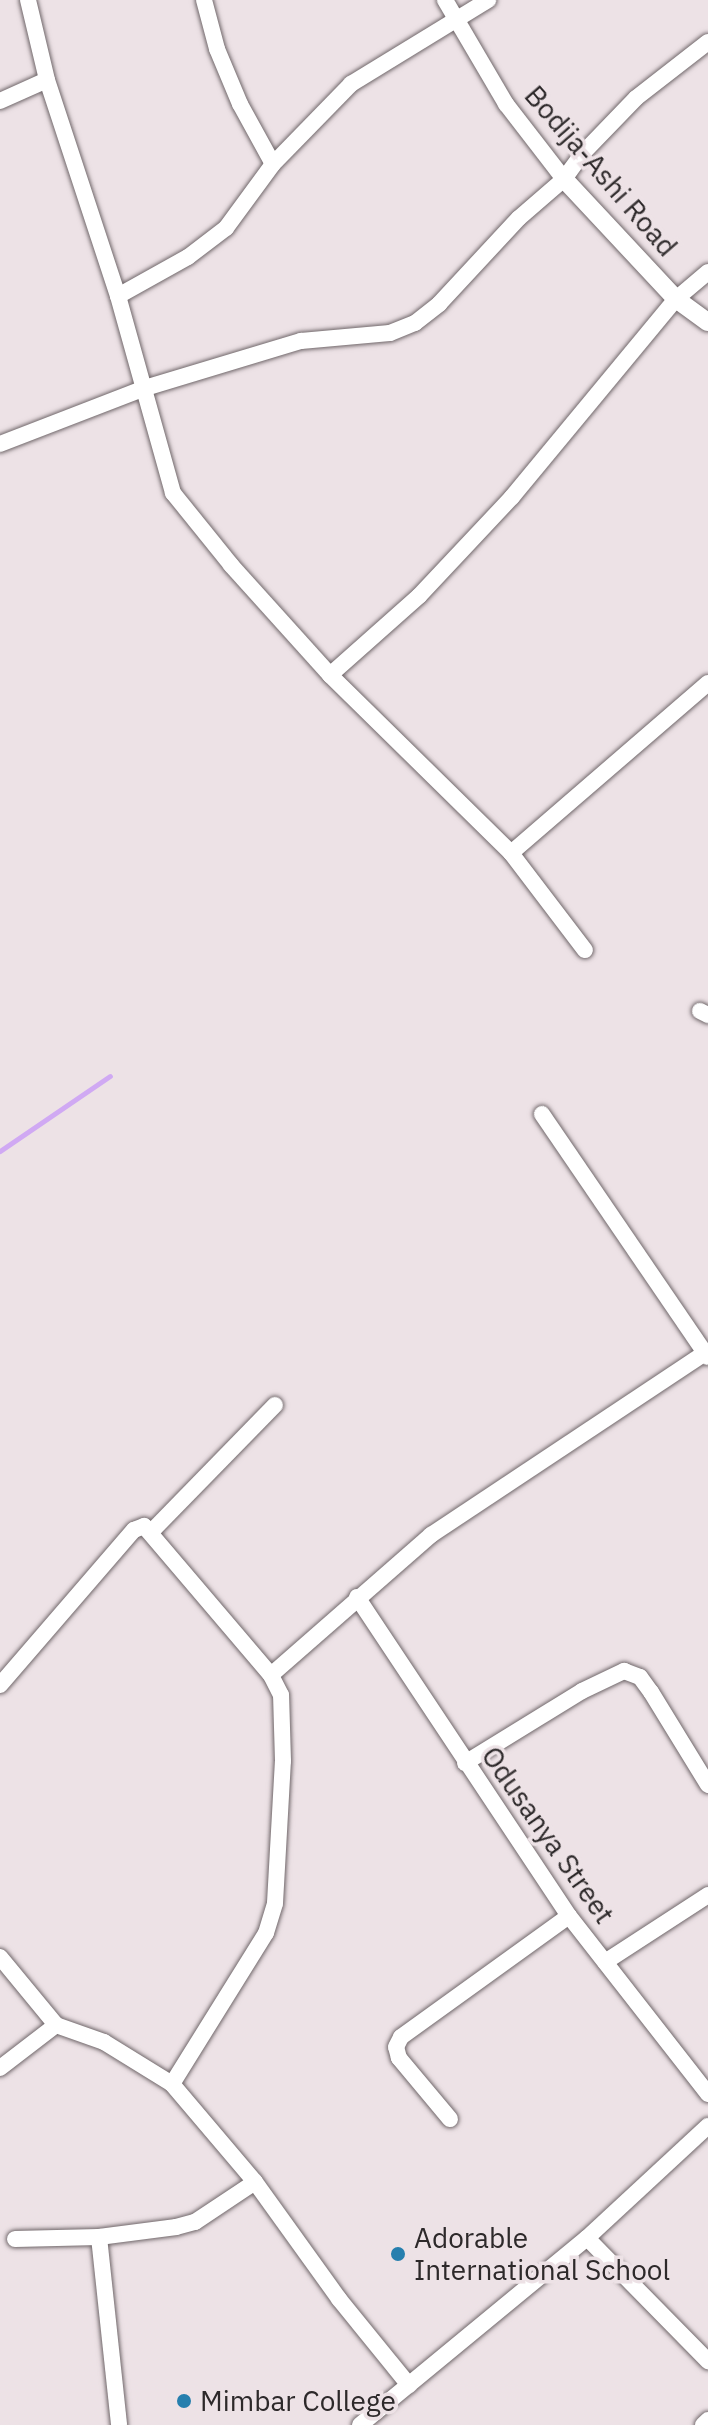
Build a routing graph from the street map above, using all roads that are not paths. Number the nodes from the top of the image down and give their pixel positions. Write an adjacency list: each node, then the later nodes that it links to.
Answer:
1 (28, 0): 7 (street)
2 (204, 0): 9 (street)
3 (445, 0): 5 (street, Bodija-Ashi Road)
4 (488, 0): 5 (street)
5 (454, 18): 9 (street); 10 (street, Bodija-Ashi Road)
6 (708, 42): 10 (street)
7 (47, 80): 8 (street); 12 (street)
8 (0, 101)
9 (273, 164): 12 (street)
10 (564, 179): 13 (street, Bodija-Ashi Road); 15 (street)
11 (708, 272): 13 (street)
12 (118, 296): 15 (street)
13 (676, 299): 14 (street, Bodija-Ashi Road); 17 (street)
14 (708, 322)
15 (145, 388): 16 (street); 17 (street)
16 (0, 444)
17 (330, 675): 19 (street)
18 (708, 683): 19 (street)
19 (511, 853): 20 (street)
20 (585, 950)
21 (542, 1114): 22 (street)
22 (707, 1355): 25 (street)
23 (275, 1405): 24 (street)
24 (152, 1531): 26 (street); 27 (street)
25 (357, 1597): 26 (street); 28 (street, Odusanya Street)
26 (271, 1675): 36 (street)
27 (0, 1685)
28 (465, 1763): 29 (street); 31 (street, Odusanya Street)
29 (708, 1785)
30 (708, 1895): 33 (street)
31 (569, 1916): 33 (street, Odusanya Street); 38 (street)
32 (0, 1957): 34 (street)
33 (605, 1962): 37 (street, Odusanya Street)
34 (56, 2025): 35 (street); 36 (street)
35 (0, 2068)
36 (172, 2084): 40 (street)
37 (708, 2094)
38 (450, 2119)
39 (708, 2126): 42 (street)
40 (255, 2182): 41 (street); 45 (street)
41 (99, 2237): 43 (street); 47 (street)
42 (587, 2238): 44 (street); 45 (street)
43 (15, 2239)
44 (708, 2361)
45 (409, 2385): 48 (street)
46 (708, 2420): 49 (street)
47 (119, 2425)
48 (360, 2425)
49 (703, 2425)

